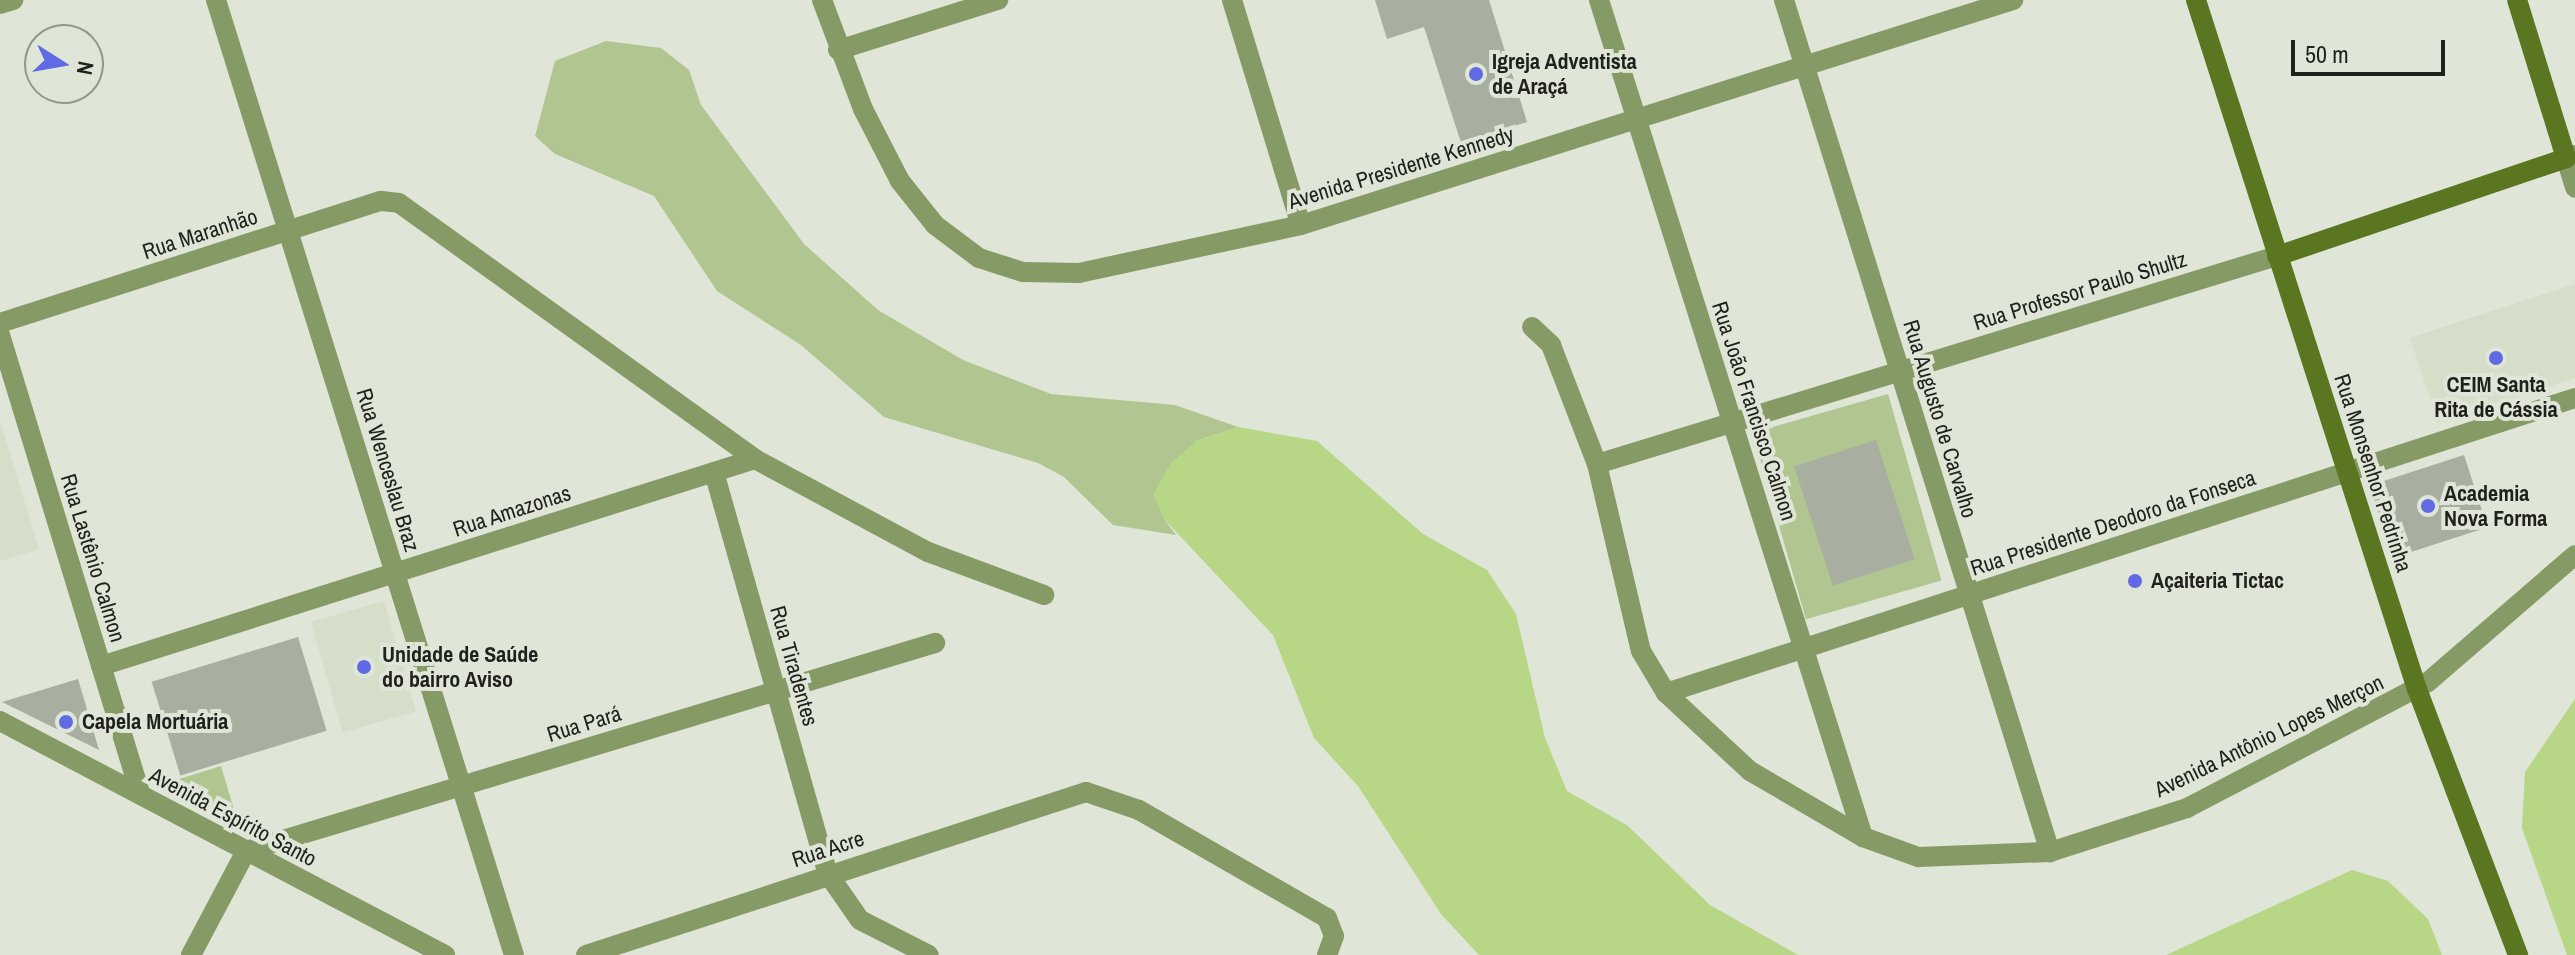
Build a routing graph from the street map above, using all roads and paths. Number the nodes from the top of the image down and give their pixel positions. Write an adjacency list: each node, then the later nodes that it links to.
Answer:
1 (13, 0): 11 (street)
2 (216, 0): 18 (street, Rua Wenceslau Braz)
3 (822, 0): 12 (street, Avenida Presidente Kennedy)
4 (998, 0): 12 (street)
5 (1232, 0): 17 (street)
6 (1599, 0): 14 (street, Rua João Francisco Calmon)
7 (1784, 0): 13 (street, Rua Augusto de Carvalho)
8 (2013, 0): 13 (street, Avenida Presidente Kennedy)
9 (2196, 0): 19 (main road, Rua Monsenhor Pedrinha)
10 (2517, 0): 15 (main road)
11 (0, 4)
12 (838, 50): 17 (street, Avenida Presidente Kennedy)
13 (1805, 66): 14 (street, Avenida Presidente Kennedy); 23 (street, Rua Augusto de Carvalho)
14 (1636, 119): 17 (street, Avenida Presidente Kennedy); 25 (street, Rua João Francisco Calmon)
15 (2570, 157): 16 (street); 19 (main road, Rua Professor Paulo Shultz)
16 (2575, 188)
17 (1301, 225)
18 (289, 231): 20 (street, Rua Maranhão); 26 (street, Rua Maranhão); 31 (street, Rua Wenceslau Braz)
19 (2277, 256): 23 (street, Rua Professor Paulo Shultz); 29 (main road, Rua Monsenhor Pedrinha)
20 (0, 323)
21 (1532, 327): 27 (street, Avenida Antônio Lopes Merçon)
22 (0, 335): 36 (street, Rua Lastênio Calmon)
23 (1900, 371): 25 (street, Rua Professor Paulo Shultz); 32 (street, Rua Augusto de Carvalho)
24 (2575, 398): 29 (street, Rua Presidente Deodoro da Fonseca)
25 (1732, 423): 27 (street, Rua Professor Paulo Shultz); 35 (street, Rua João Francisco Calmon)
26 (755, 459): 28 (street, Rua Amazonas); 33 (street)
27 (1597, 464): 39 (street, Avenida Antônio Lopes Merçon)
28 (714, 472): 31 (street, Rua Amazonas); 38 (street, Rua Tiradentes)
29 (2348, 472): 32 (street, Rua Presidente Deodoro da Fonseca); 37 (main road, Rua Monsenhor Pedrinha)
30 (2575, 555): 37 (street, Avenida Antônio Lopes Merçon)
31 (395, 573): 36 (street, Rua Amazonas); 43 (street, Rua Wenceslau Braz)
32 (1969, 594): 35 (street, Rua Presidente Deodoro da Fonseca); 47 (street, Rua Augusto de Carvalho)
33 (1044, 595)
34 (935, 643): 38 (street, Rua Pará)
35 (1804, 648): 39 (street, Rua Presidente Deodoro da Fonseca); 45 (street, Rua João Francisco Calmon)
36 (101, 666): 40 (street, Rua Lastênio Calmon)
37 (2417, 689): 47 (street, Avenida Antônio Lopes Merçon); 55 (main road, Rua Monsenhor Pedrinha)
38 (776, 691): 43 (street, Rua Pará); 48 (street, Rua Tiradentes)
39 (1666, 693): 45 (street, Avenida Antônio Lopes Merçon)
40 (118, 721): 42 (street); 44 (street, Rua Lastênio Calmon)
41 (2, 726): 42 (street, Avenida Espírito Santo)
42 (79, 763): 44 (street, Avenida Espírito Santo)
43 (462, 786): 46 (street, Rua Pará); 51 (street, Rua Wenceslau Braz)
44 (141, 795): 46 (street, Avenida Espírito Santo)
45 (1863, 837): 47 (street, Avenida Antônio Lopes Merçon)
46 (246, 851): 49 (street); 50 (street, Avenida Espírito Santo)
47 (2050, 852)
48 (828, 874): 52 (street, Rua Acre); 53 (street, Rua Tiradentes); 54 (street, Rua Acre)
49 (191, 955)
50 (445, 955)
51 (514, 955)
52 (586, 955)
53 (929, 955)
54 (1327, 955)
55 (2518, 955)

